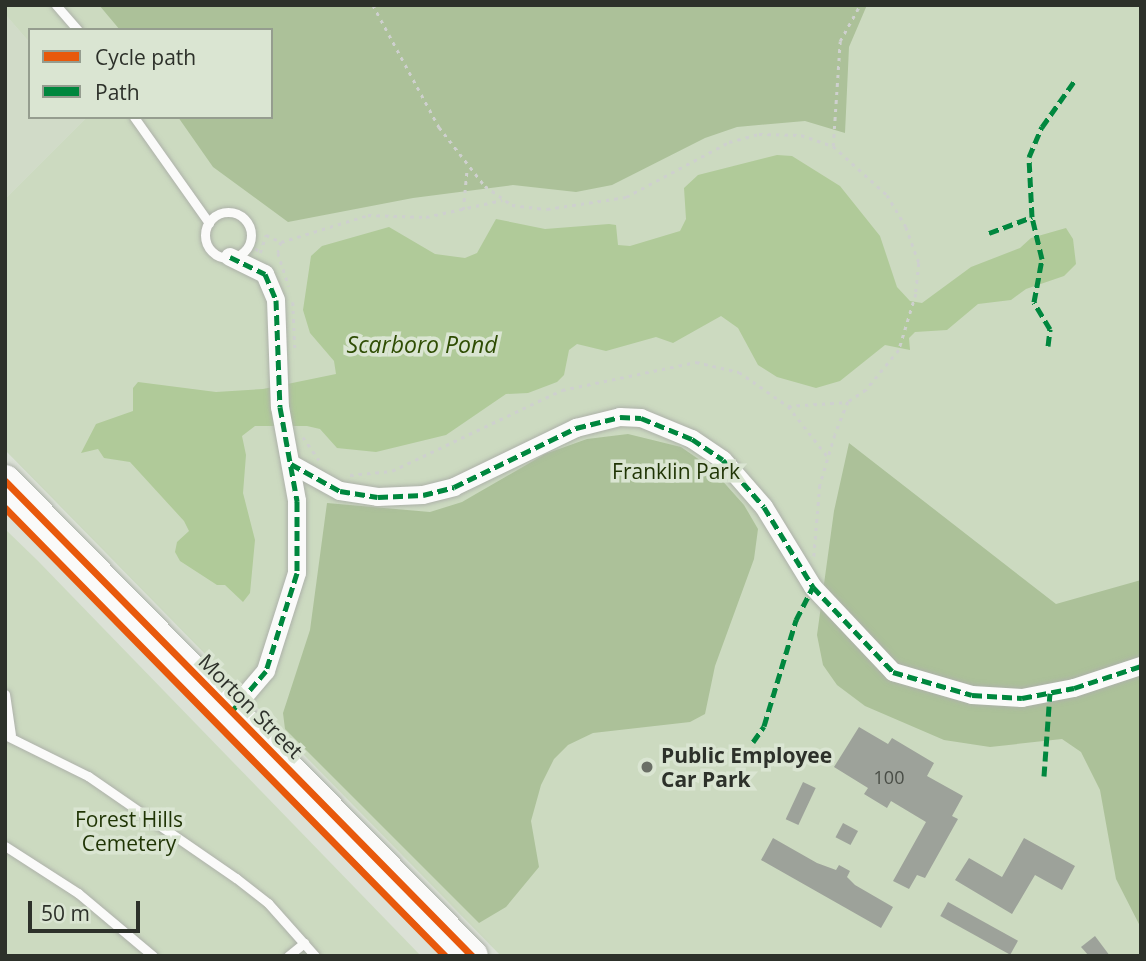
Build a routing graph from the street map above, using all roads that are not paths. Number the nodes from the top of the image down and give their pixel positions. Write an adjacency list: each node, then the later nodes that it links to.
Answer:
1 (57, 5): 2 (lane)
2 (76, 28)
3 (135, 119): 4 (lane)
4 (209, 223): 5 (lane); 5 (lane)
5 (230, 257): 6 (street)
6 (291, 464): 9 (street); 11 (street)
7 (5, 481): 11 (highway, Morton Street)
8 (5, 508): 18 (highway, Morton Street)
9 (1141, 666)
10 (5, 694): 12 (lane)
11 (232, 711): 19 (highway, Morton Street)
12 (8, 735): 14 (lane)
13 (5, 846): 15 (lane)
14 (304, 943): 16 (lane); 17 (lane)
15 (153, 956)
16 (288, 956)
17 (314, 956)
18 (445, 956)
19 (472, 956)

